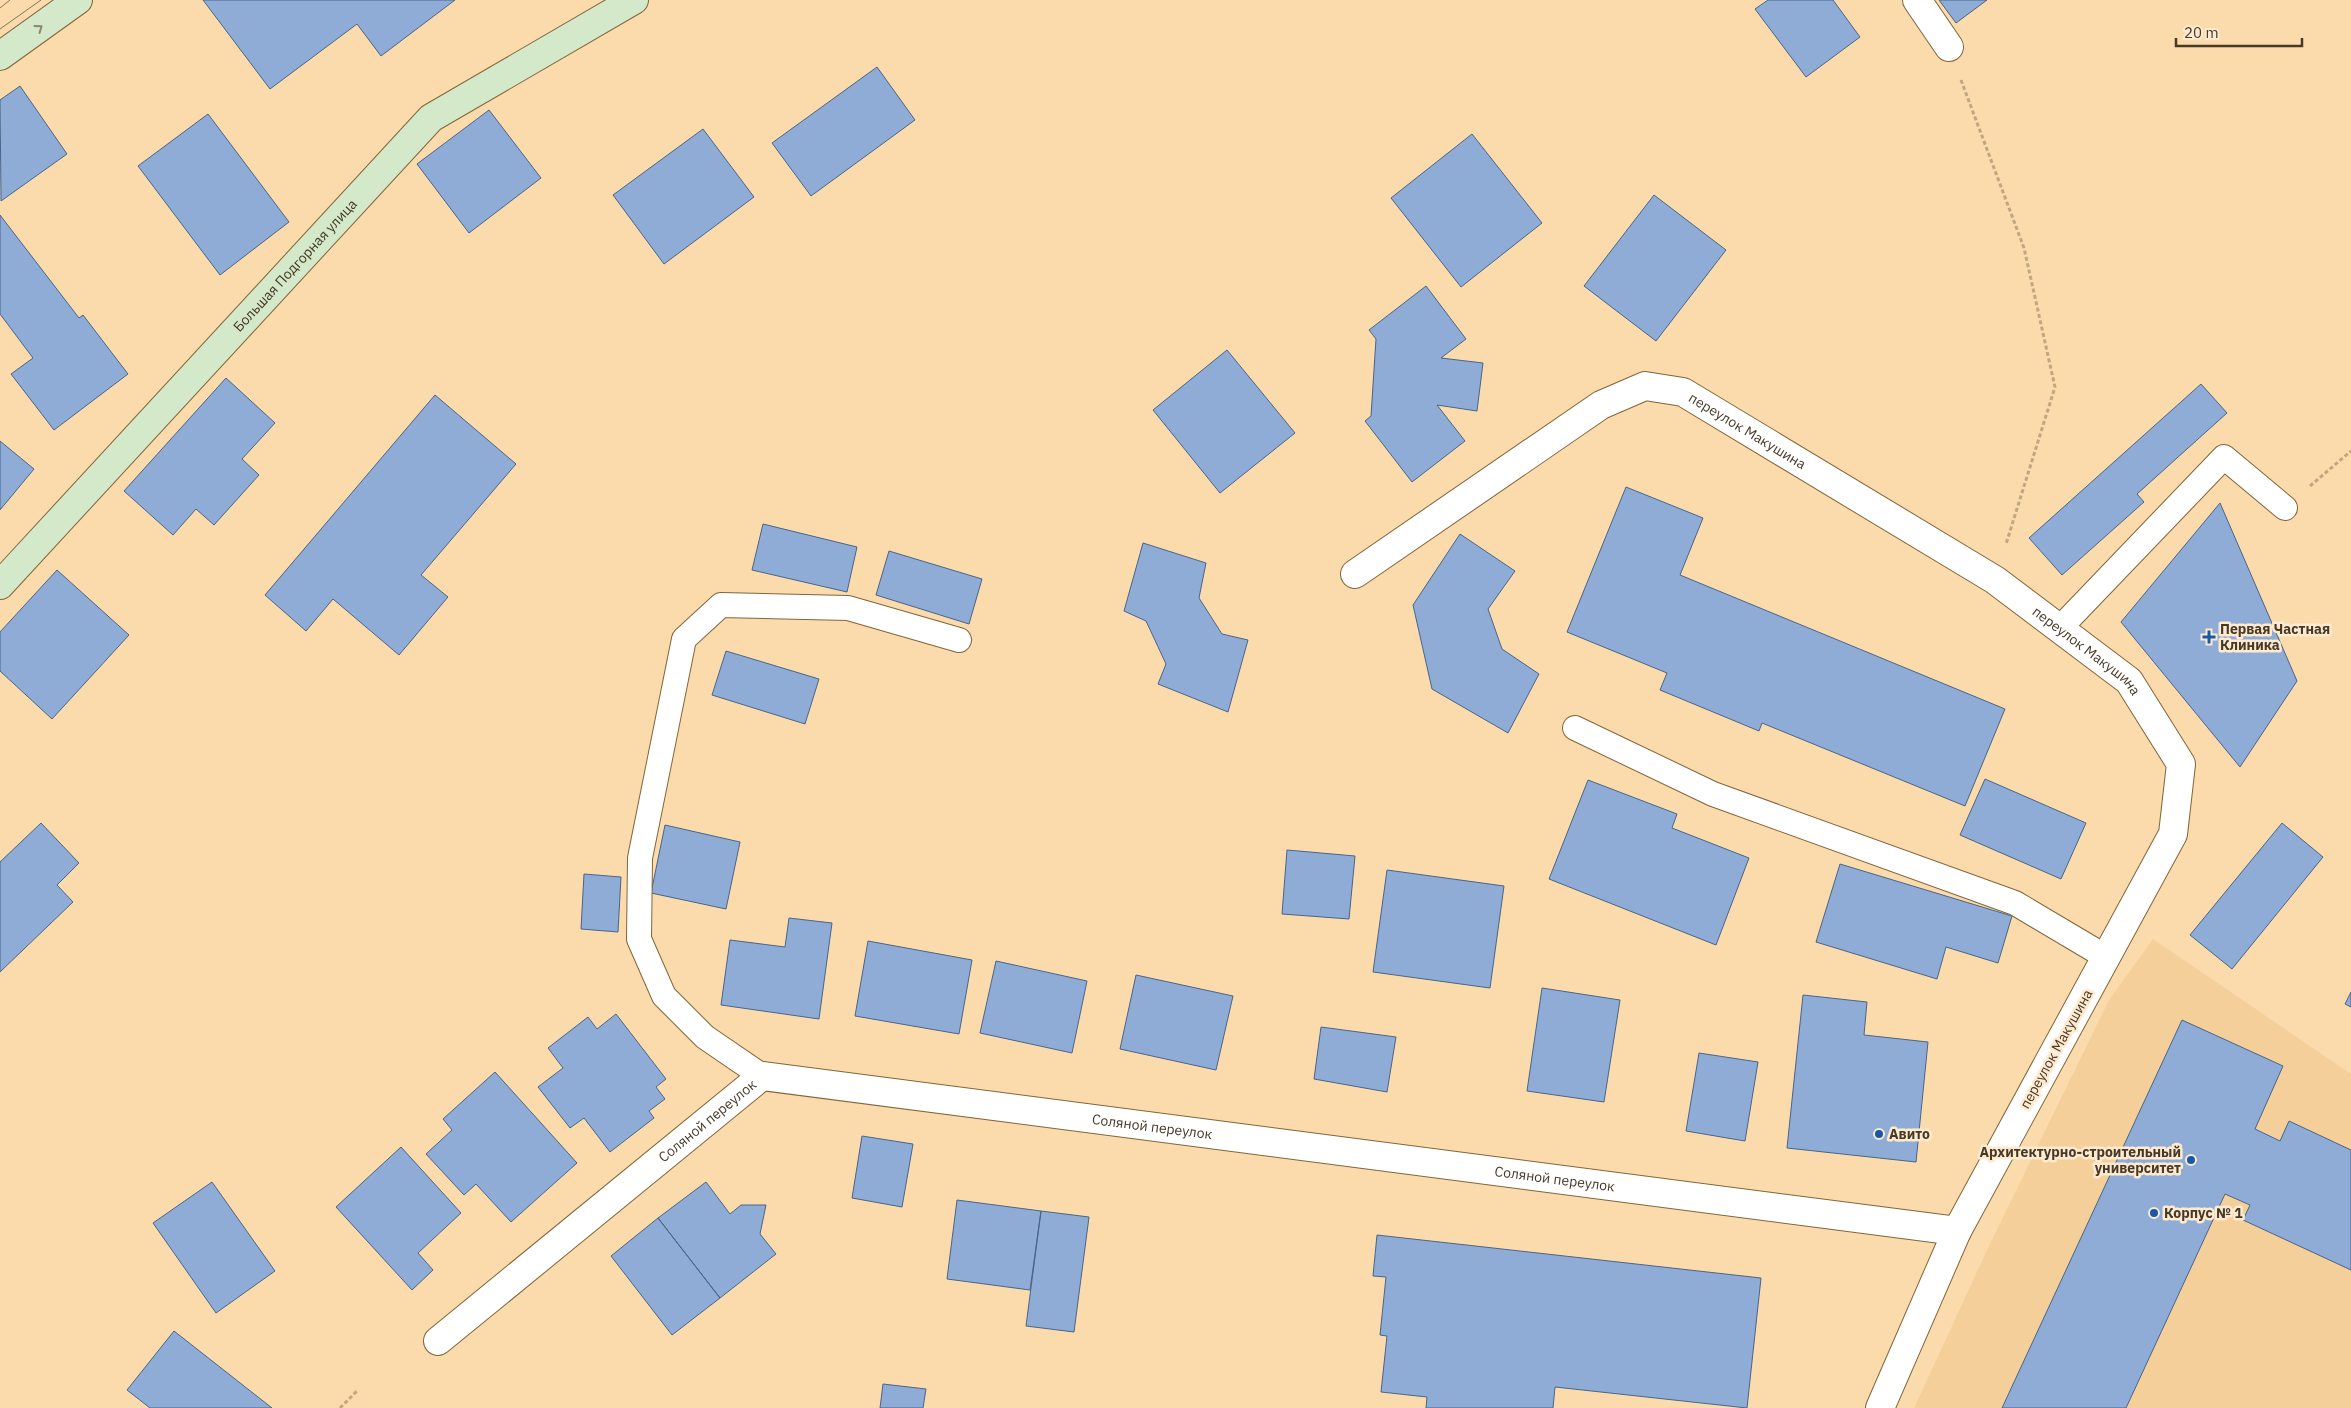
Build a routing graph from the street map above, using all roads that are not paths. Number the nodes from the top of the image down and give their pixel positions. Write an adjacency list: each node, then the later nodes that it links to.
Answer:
1 (78, 0): 5 (street, one-way to 1)
2 (634, 0): 8 (street, Большая Подгорная улица)
3 (1917, 0): 4 (street)
4 (1949, 47)
5 (0, 56)
6 (2285, 508): 9 (lane)
7 (1355, 574): 9 (street, переулок Макушина)
8 (0, 585)
9 (2060, 628): 12 (street, переулок Макушина)
10 (959, 640): 13 (lane)
11 (1575, 728): 12 (lane)
12 (2106, 957): 14 (street, переулок Макушина)
13 (762, 1076): 14 (street, Соляной переулок); 15 (street, Соляной переулок)
14 (1957, 1231): 16 (street, переулок Макушина)
15 (438, 1341)
16 (1880, 1408)

